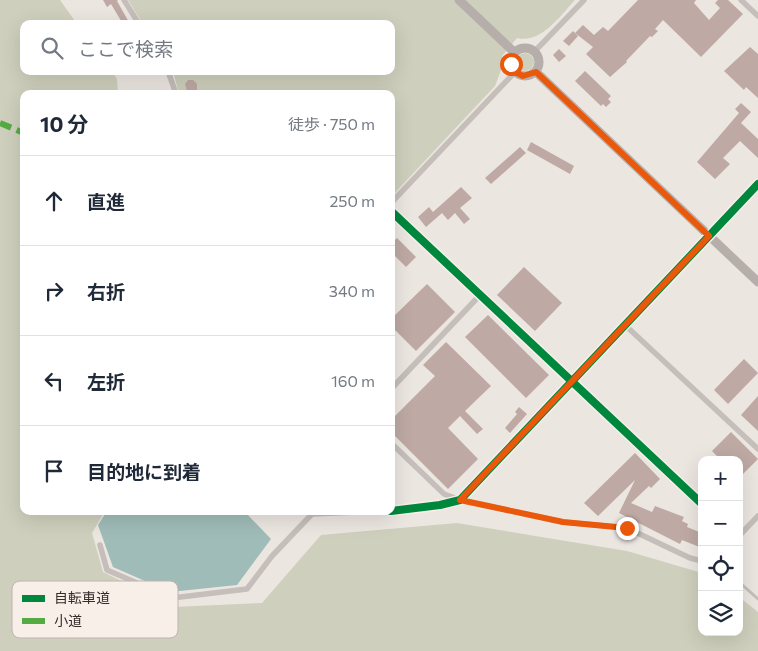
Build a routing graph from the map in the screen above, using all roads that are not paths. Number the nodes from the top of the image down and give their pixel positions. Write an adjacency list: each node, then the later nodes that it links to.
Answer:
1 (124, 0): 6 (street)
2 (459, 0): 8 (street)
3 (584, 0): 7 (street)
4 (741, 0): 5 (street)
5 (758, 16)
6 (136, 20)
7 (535, 51): 8 (street); 10 (street)
8 (514, 52): 9 (street)
9 (515, 72): 10 (street); 14 (street)
10 (536, 72): 16 (street)
11 (169, 75): 12 (street)
12 (175, 90)
13 (758, 184): 16 (street)
14 (395, 199)
15 (395, 215): 18 (street)
16 (709, 236): 17 (street); 19 (street)
17 (758, 282)
18 (481, 294): 20 (street); 21 (street)
19 (625, 325): 20 (street); 23 (street)
20 (571, 380): 24 (street); 25 (street)
21 (395, 385)
22 (395, 447): 24 (street)
23 (758, 449)
24 (460, 500): 26 (street); 31 (street)
25 (699, 501)
26 (395, 511)
27 (311, 515): 34 (street)
28 (758, 516): 29 (street)
29 (743, 532)
30 (100, 545): 32 (street)
31 (698, 560)
32 (133, 581)
33 (743, 586): 35 (lane)
34 (178, 598)
35 (758, 599)

